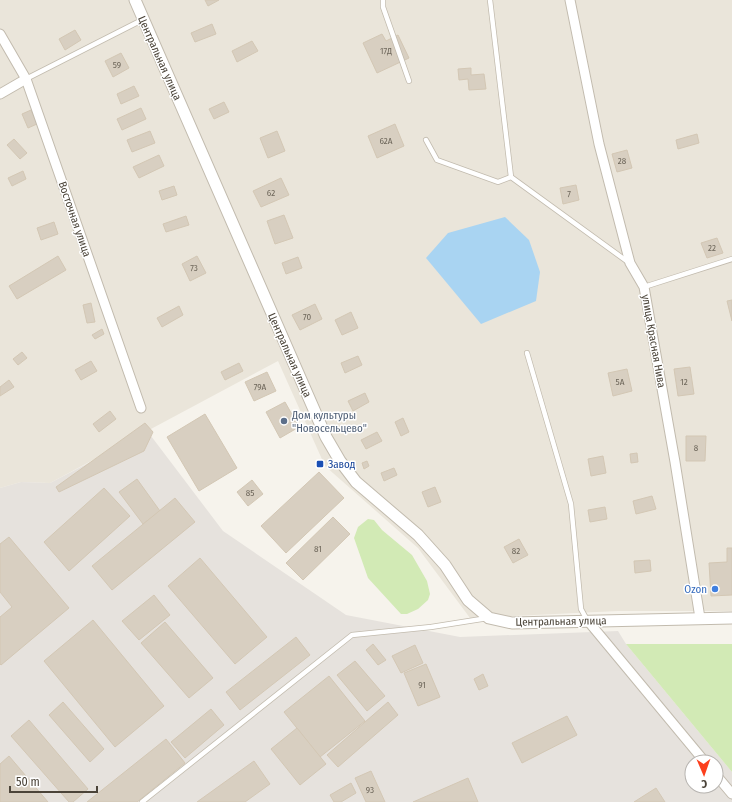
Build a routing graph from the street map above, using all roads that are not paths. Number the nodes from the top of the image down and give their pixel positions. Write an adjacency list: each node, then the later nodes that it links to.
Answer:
1 (135, 0): 5 (street, Центральная улица)
2 (383, 0): 8 (lane)
3 (490, 0): 11 (lane)
4 (570, 0): 13 (street, улица Красная Нива)
5 (144, 19): 7 (lane); 17 (street, Центральная улица)
6 (0, 34): 7 (street, Восточная улица)
7 (26, 79): 9 (street); 16 (street, Восточная улица)
8 (409, 81)
9 (0, 94)
10 (426, 140): 11 (lane)
11 (511, 177): 13 (lane)
12 (732, 259): 14 (lane)
13 (630, 263): 14 (street, улица Красная Нива)
14 (644, 287): 18 (street, улица Красная Нива)
15 (527, 353): 20 (lane)
16 (141, 408)
17 (489, 618): 20 (street, Центральная улица); 24 (lane)
18 (700, 618): 19 (street, Центральная улица); 20 (street, Центральная улица)
19 (732, 618)
20 (588, 621): 21 (street)
21 (698, 754)
22 (724, 784): 23 (street)
23 (732, 794)
24 (142, 802)

